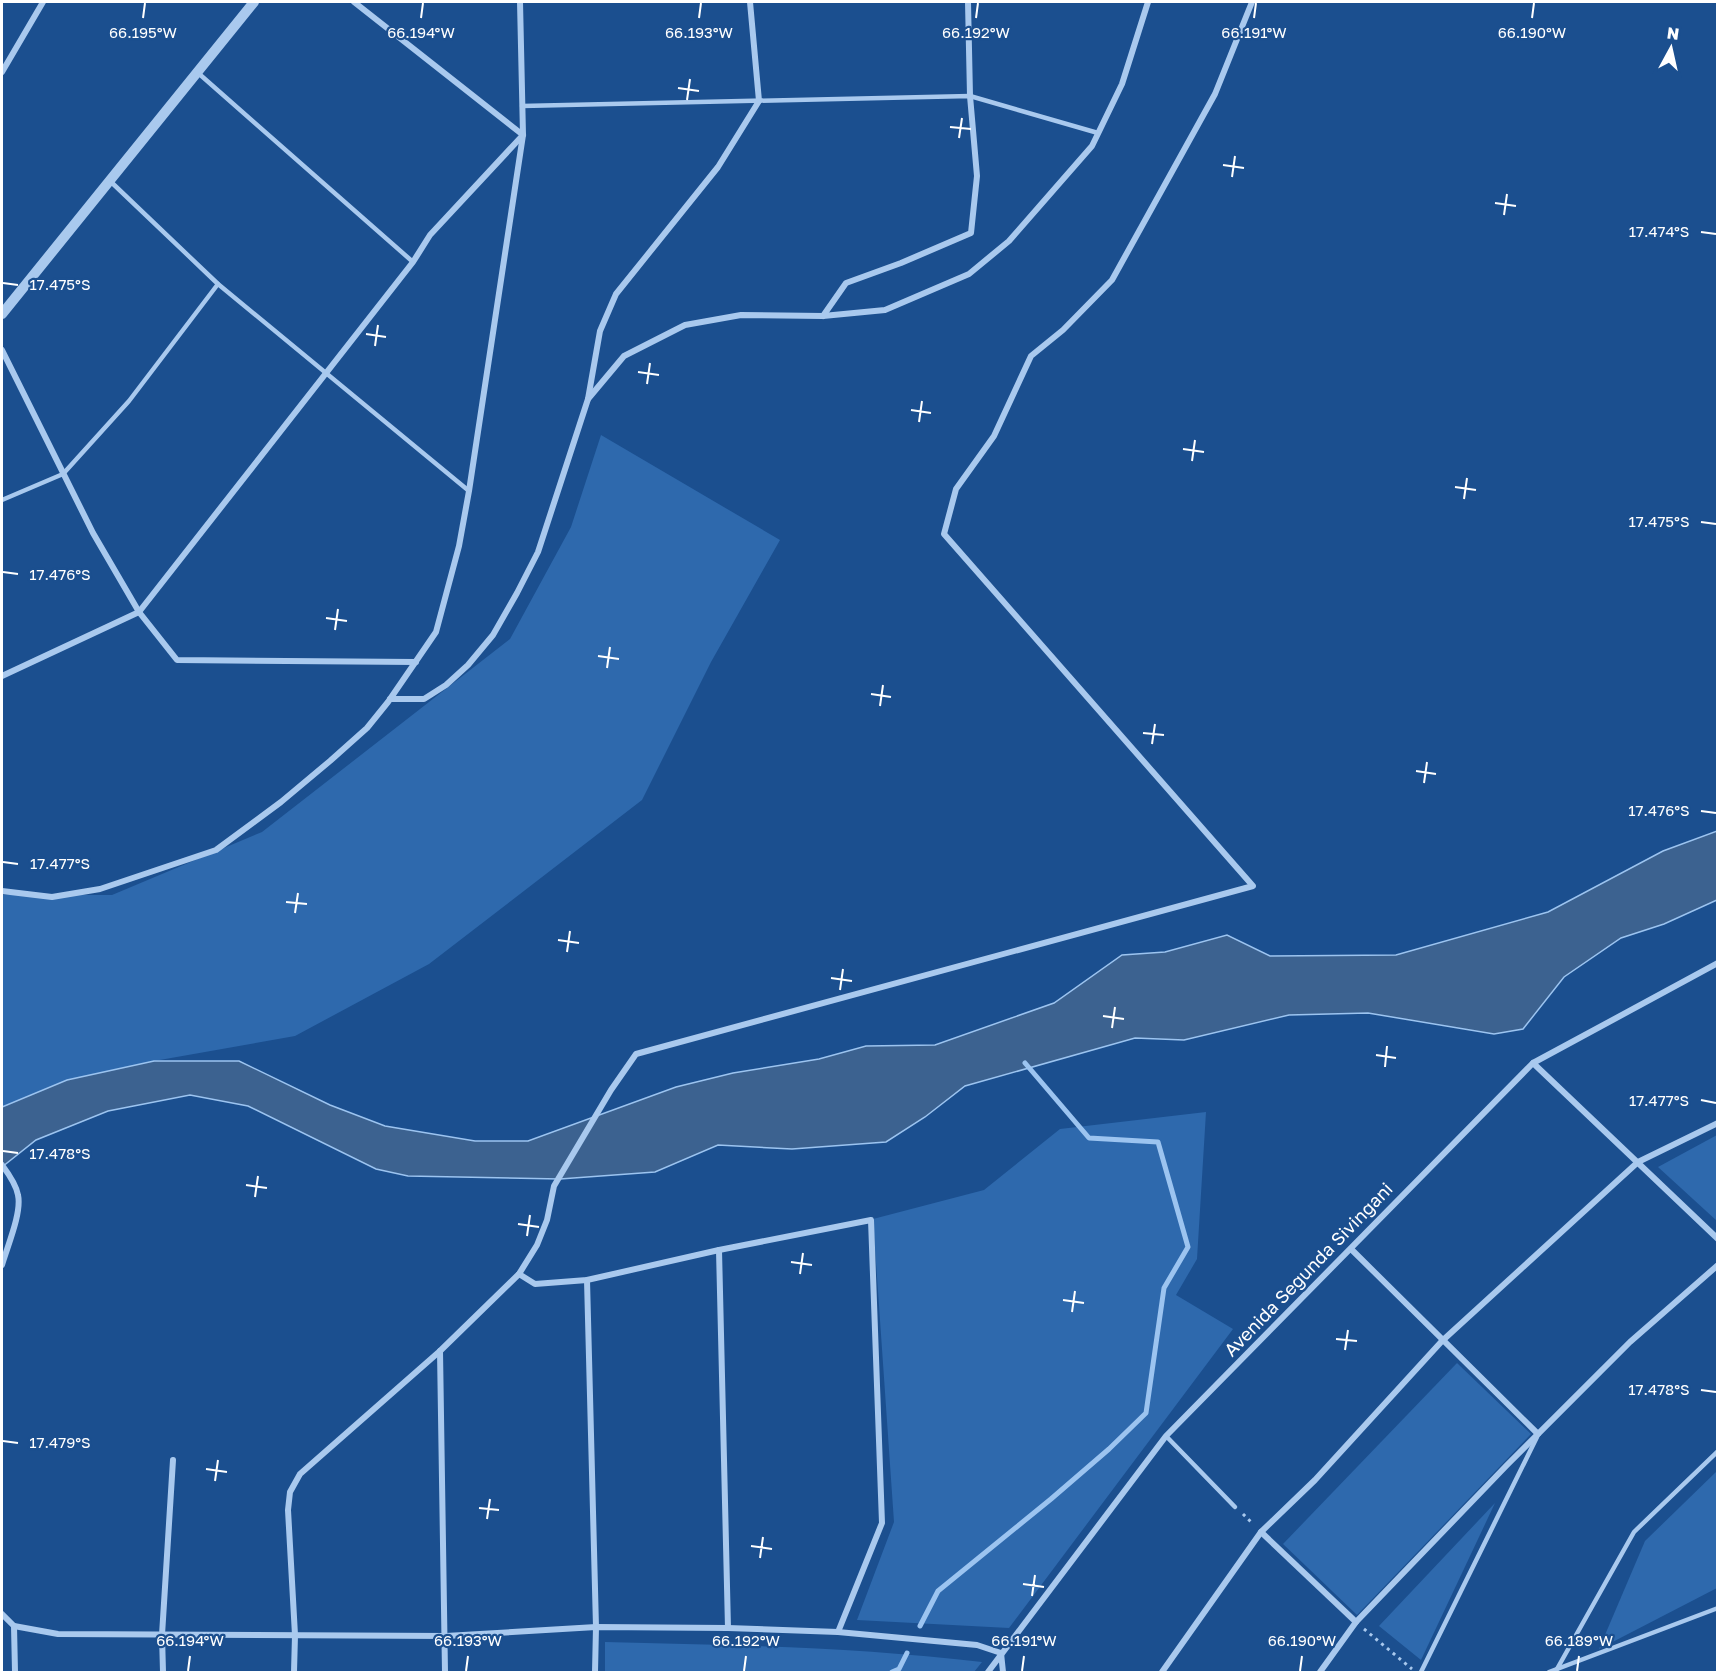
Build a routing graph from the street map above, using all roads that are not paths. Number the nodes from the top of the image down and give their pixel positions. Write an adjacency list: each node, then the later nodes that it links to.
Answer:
1 (43, 2): 9 (street)
2 (254, 2): 10 (street)
3 (354, 2): 15 (street)
4 (520, 2): 13 (street)
5 (750, 2): 12 (street)
6 (968, 2): 11 (street)
7 (1148, 2): 14 (street)
8 (1252, 2): 42 (street)
9 (2, 72)
10 (197, 72): 16 (street); 17 (lane)
11 (970, 96): 12 (lane); 14 (lane); 20 (street)
12 (759, 101): 13 (lane); 23 (street)
13 (522, 106): 15 (street)
14 (1098, 133): 20 (street)
15 (523, 135): 17 (street); 25 (street)
16 (109, 180): 18 (lane); 19 (street)
17 (413, 262): 22 (street)
18 (218, 284): 22 (lane); 24 (lane)
19 (2, 314)
20 (823, 316): 23 (street)
21 (2, 350): 24 (street)
22 (326, 375): 25 (lane); 27 (street)
23 (588, 399): 30 (street)
24 (63, 474): 26 (lane); 27 (street)
25 (469, 491): 28 (street)
26 (2, 500)
27 (139, 612): 28 (street); 29 (street)
28 (416, 662): 30 (street)
29 (2, 676)
30 (390, 699): 31 (street)
31 (2, 891)
32 (1718, 963): 33 (street, Avenida Segunda Sivingani)
33 (1533, 1064): 35 (street); 38 (street, Avenida Segunda Sivingani)
34 (1718, 1123): 35 (street)
35 (1638, 1162): 37 (street); 44 (street)
36 (2, 1166): 40 (street)
37 (1718, 1239)
38 (1351, 1249): 44 (street); 47 (street, Avenida Segunda Sivingani)
39 (719, 1250): 43 (street); 57 (street); 58 (street)
40 (2, 1265)
41 (1718, 1265): 46 (street)
42 (519, 1274): 43 (street); 45 (street)
43 (588, 1280): 56 (street)
44 (1442, 1341): 46 (street); 51 (street)
45 (440, 1350): 60 (street); 61 (street)
46 (1538, 1434): 54 (street); 73 (lane)
47 (1166, 1436): 50 (lane); 62 (street, Avenida Segunda Sivingani)
48 (1718, 1451): 63 (lane)
49 (172, 1460): 59 (street)
50 (1235, 1507)
51 (1261, 1532): 54 (street); 71 (street)
52 (1718, 1608): 63 (lane)
53 (2, 1614): 55 (street)
54 (1356, 1622): 72 (street)
55 (14, 1626): 59 (street); 64 (street)
56 (596, 1627): 57 (street); 61 (street); 68 (street)
57 (728, 1628): 58 (street)
58 (838, 1632): 62 (street)
59 (162, 1635): 60 (street); 65 (street)
60 (294, 1635): 61 (street); 66 (street)
61 (446, 1636): 67 (street)
62 (1002, 1653): 69 (street, Avenida Segunda Sivingani); 70 (street)
63 (1557, 1669): 74 (lane)
64 (15, 1672)
65 (163, 1672)
66 (294, 1672)
67 (445, 1672)
68 (595, 1672)
69 (988, 1672)
70 (1004, 1672)
71 (1162, 1672)
72 (1320, 1672)
73 (1418, 1672)
74 (1549, 1672)

